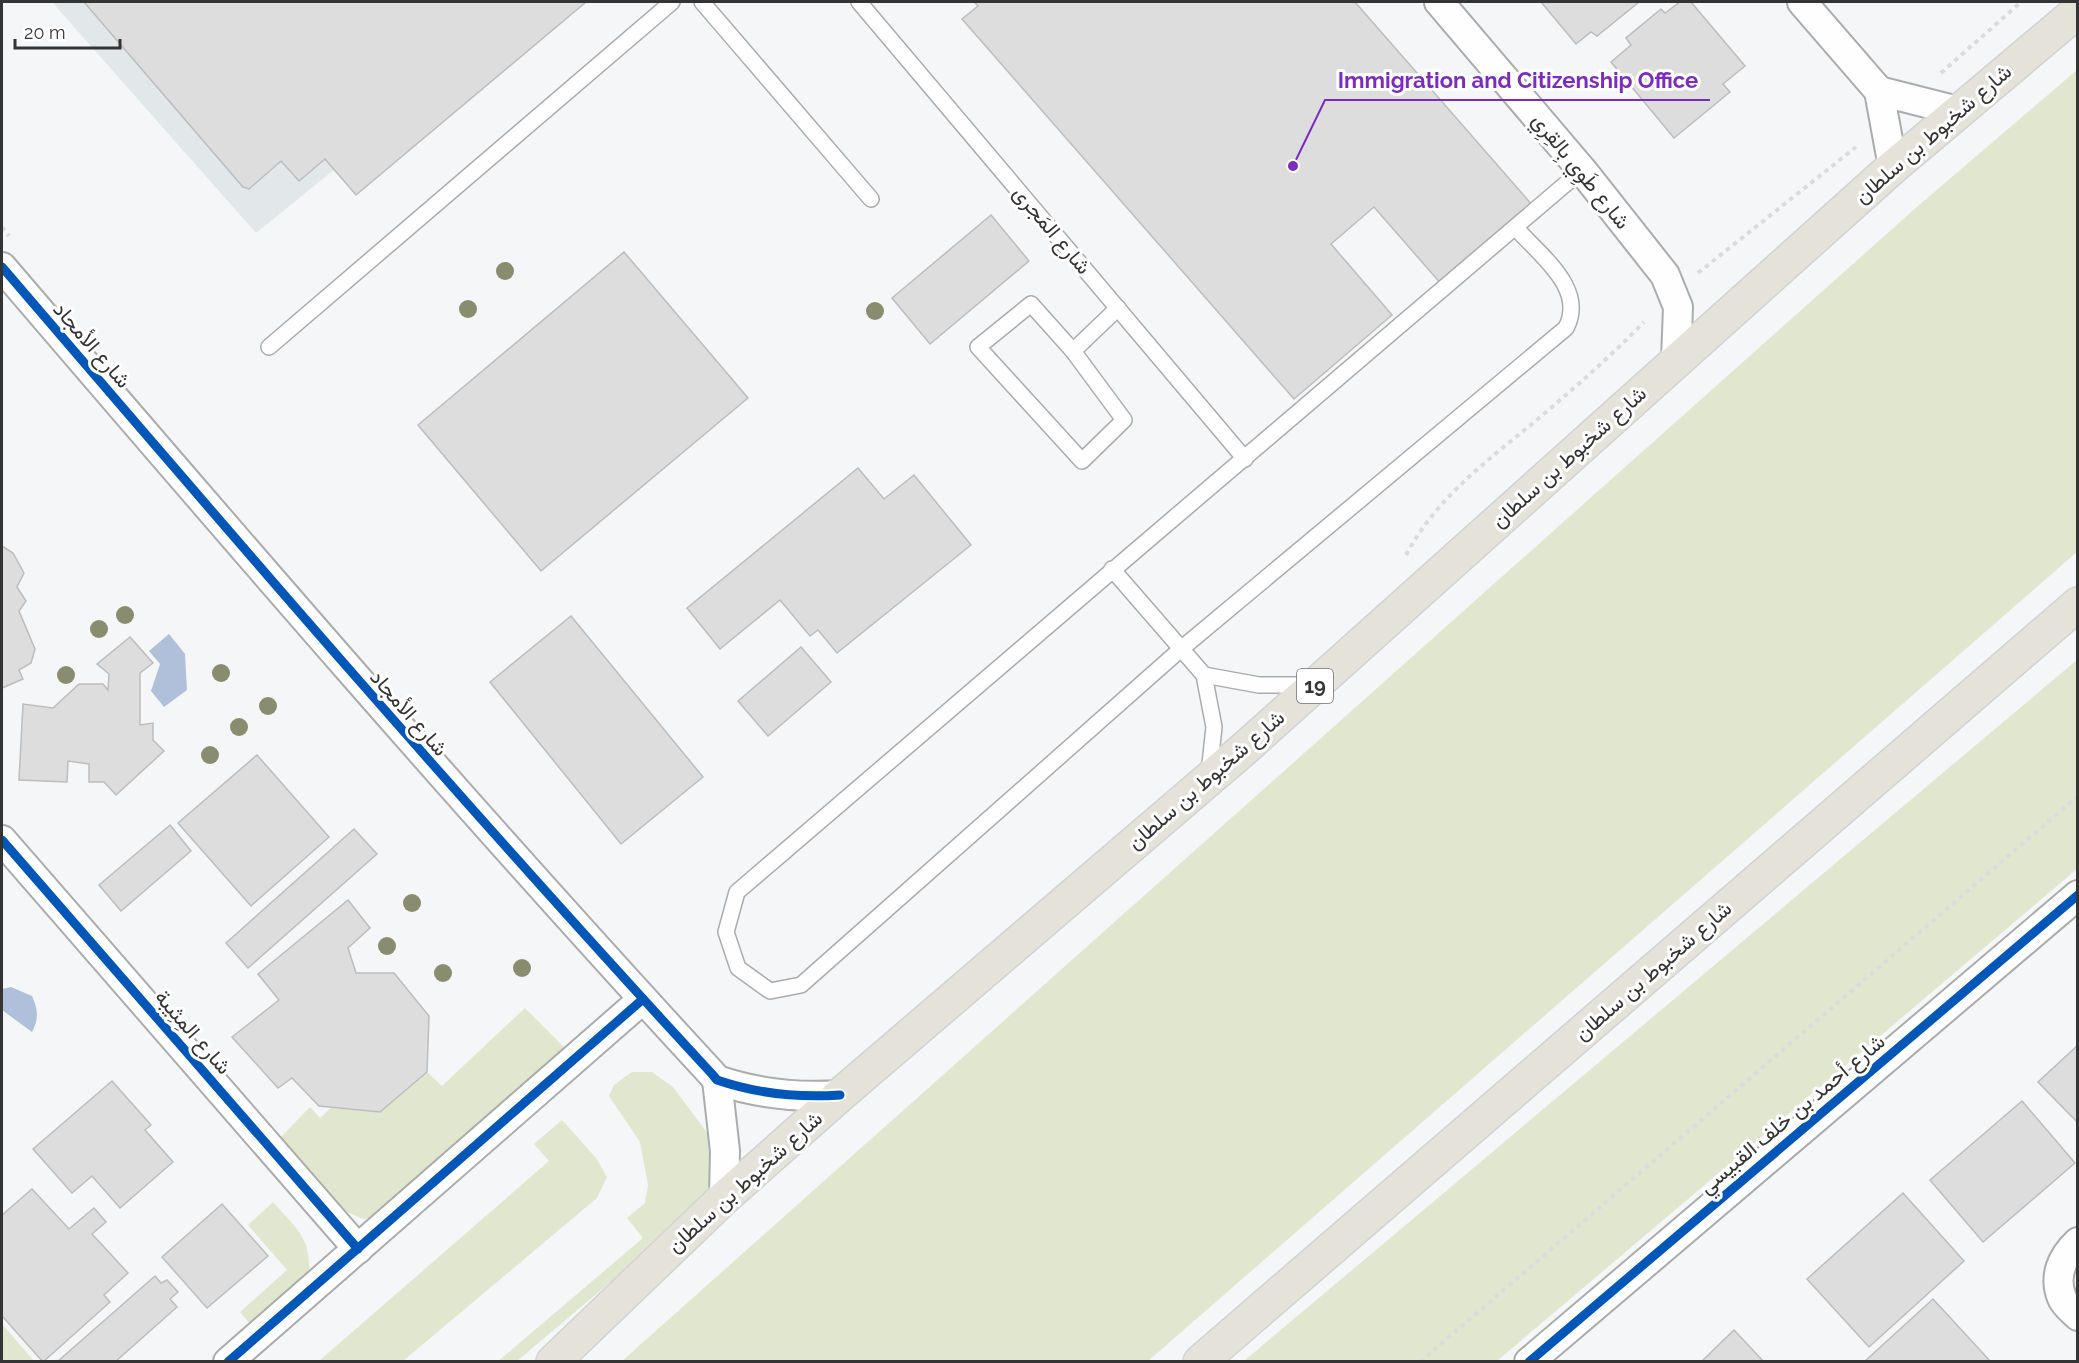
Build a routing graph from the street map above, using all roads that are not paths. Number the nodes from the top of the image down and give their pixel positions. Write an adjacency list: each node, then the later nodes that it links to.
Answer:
1 (672, 2): 15 (lane)
2 (702, 2): 11 (lane)
3 (859, 2): 14 (lane, شارع المَجرى)
4 (1439, 2): 10 (street, شارع طَوِي بِالقِرِي)
5 (1802, 2): 7 (street)
6 (2078, 11): 8 (main road, شارع شخبوط بن سلطان / 19)
7 (1879, 91): 8 (street); 9 (street)
8 (1958, 111): 9 (main road, شارع شخبوط بن سلطان / 19)
9 (1893, 167): 17 (main road, شارع شخبوط بن سلطان / 19)
10 (1582, 170): 12 (lane); 17 (street, شارع طَوِي بِالقِرِي)
11 (871, 199)
12 (1515, 228): 18 (lane); 21 (lane)
13 (2, 267): 27 (street, شارع الأمجاد)
14 (1118, 308): 16 (lane); 18 (lane, شارع المَجرى)
15 (269, 347)
16 (1072, 351): 16 (lane)
17 (1676, 360): 23 (main road, شارع شخبوط بن سلطان / 19)
18 (1245, 459): 19 (lane)
19 (1112, 569): 21 (lane); 21 (lane)
20 (2078, 604): 36 (main road, شارع شخبوط بن سلطان)
21 (1181, 649): 22 (lane)
22 (1204, 675): 23 (lane); 24 (lane)
23 (1316, 685): 24 (main road, شارع شخبوط بن سلطان / 19)
24 (1207, 780): 29 (main road, شارع شخبوط بن سلطان / 19)
25 (2, 840): 32 (street, شارع المِثِيبة)
26 (2078, 895): 37 (street, شارع أحمد بن خلف القبيسي)
27 (643, 999): 28 (street, شارع الأمجاد); 32 (street)
28 (717, 1080): 29 (street); 30 (street)
29 (840, 1095): 30 (main road, شارع شخبوط بن سلطان / 19)
30 (724, 1198): 35 (main road, شارع شخبوط بن سلطان / 19)
31 (2078, 1242): 33 (street)
32 (358, 1248): 34 (street)
33 (2078, 1316)
34 (228, 1362)
35 (553, 1362)
36 (1200, 1362)
37 (1529, 1362)

